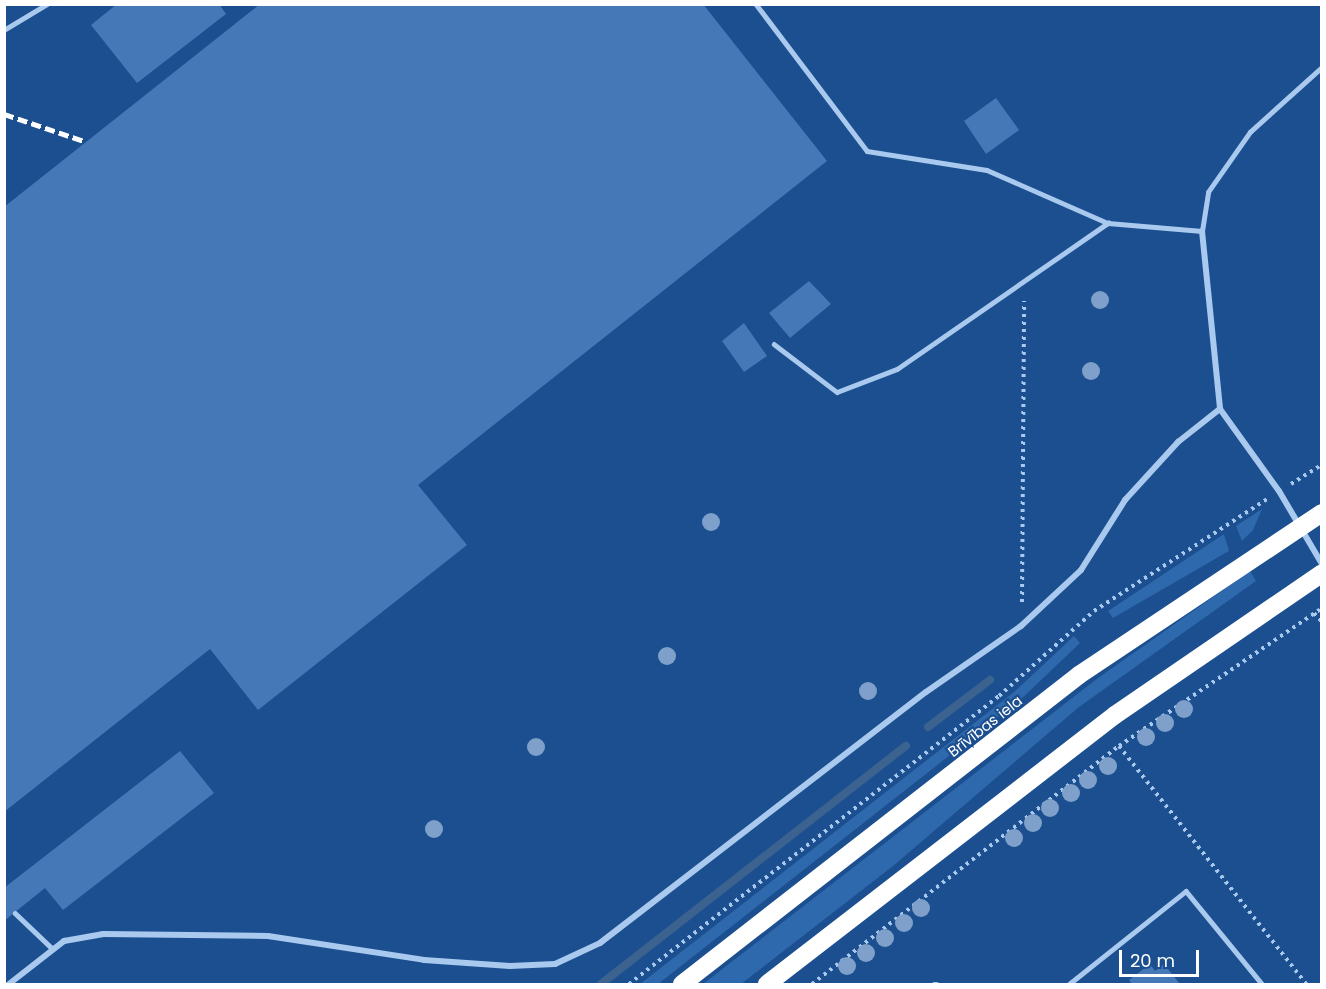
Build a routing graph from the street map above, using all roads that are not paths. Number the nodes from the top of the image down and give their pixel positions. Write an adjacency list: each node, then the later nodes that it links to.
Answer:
1 (47, 4): 3 (lane)
2 (756, 4): 5 (lane)
3 (4, 30)
4 (1322, 67): 6 (lane)
5 (1108, 223): 6 (lane); 7 (lane)
6 (1202, 231): 8 (street)
7 (774, 344)
8 (1220, 409): 10 (street); 14 (street)
9 (1322, 513): 10 (highway, Brīvības iela)
10 (1299, 526): 11 (street); 16 (highway, Brīvības iela)
11 (1322, 564)
12 (1322, 573): 17 (highway)
13 (15, 913): 14 (lane)
14 (53, 949): 15 (street)
15 (9, 984)
16 (682, 984)
17 (767, 984)
18 (1069, 984): 19 (lane)
19 (1262, 984)

